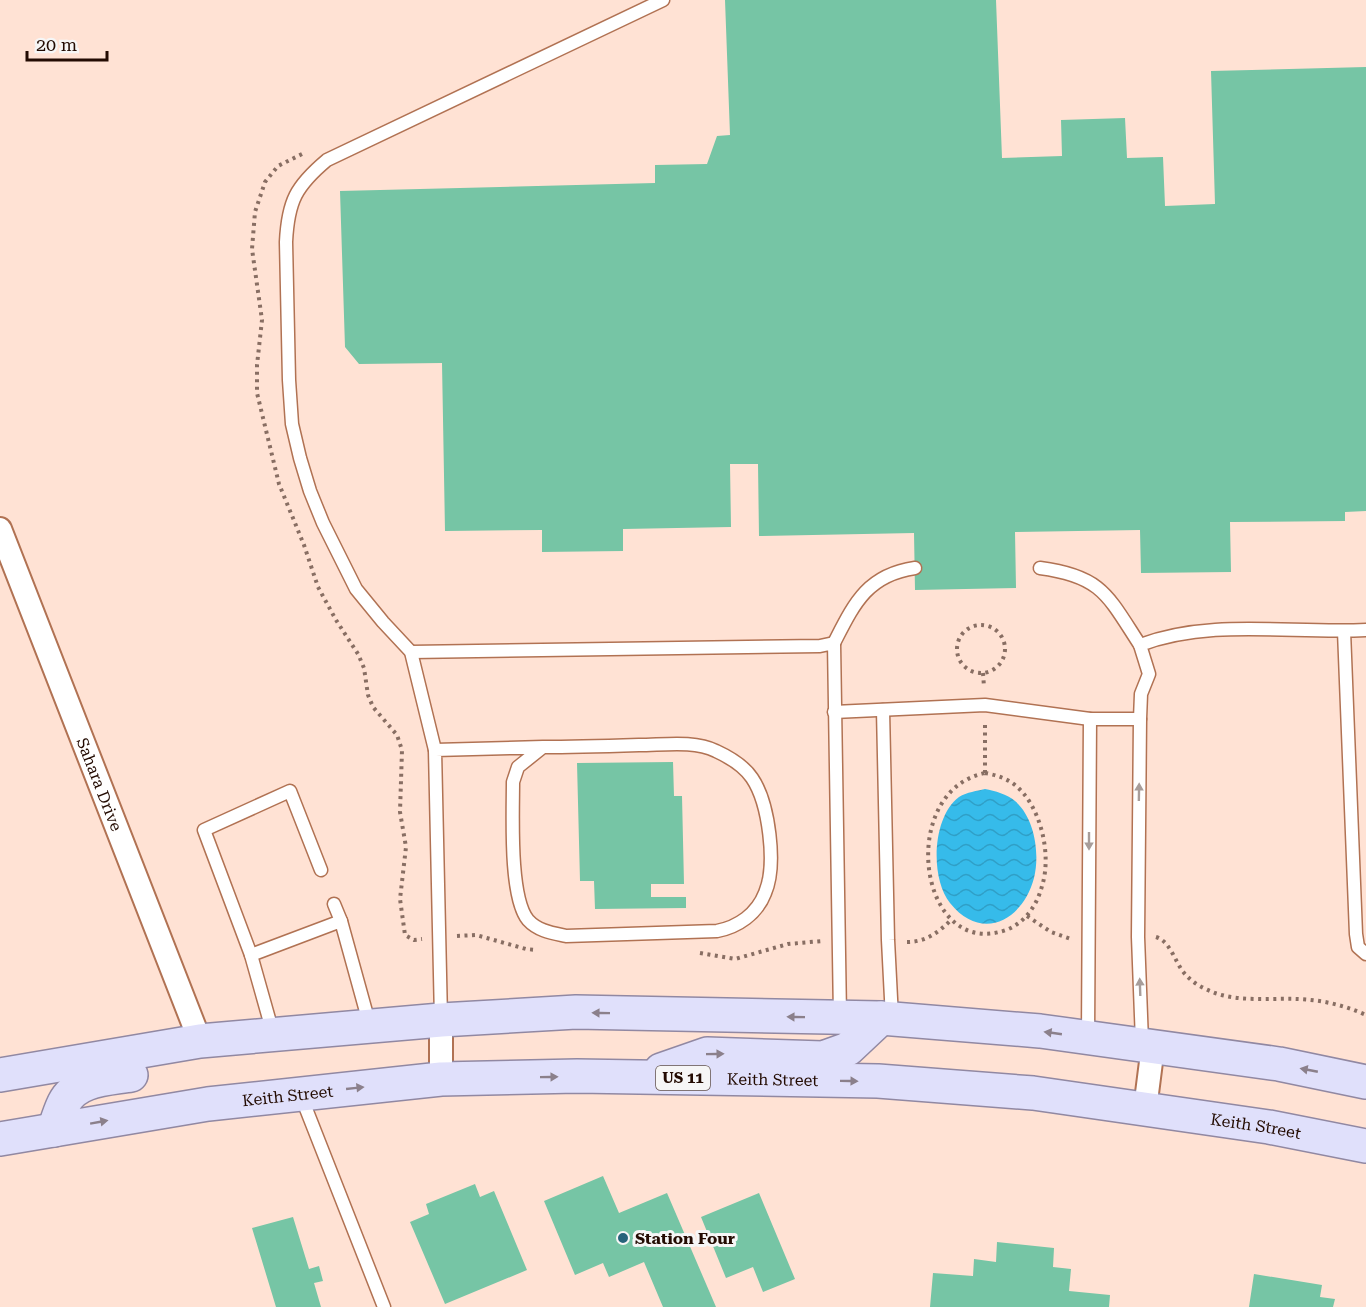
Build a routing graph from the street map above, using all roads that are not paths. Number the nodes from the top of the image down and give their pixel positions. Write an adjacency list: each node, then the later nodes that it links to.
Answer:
1 (663, 0): 9 (lane)
2 (0, 529): 27 (street, Sahara Drive)
3 (915, 568): 7 (lane)
4 (1040, 568): 8 (lane)
5 (1366, 630): 6 (lane)
6 (1344, 631): 8 (lane); 19 (lane)
7 (834, 643): 9 (lane); 11 (lane)
8 (1140, 645): 13 (lane)
9 (411, 652): 15 (lane)
10 (883, 710): 11 (lane); 12 (lane); 22 (lane)
11 (834, 712): 21 (lane)
12 (1090, 719): 13 (lane); 26 (lane, one-way to 26)
13 (1140, 719): 28 (lane, one-way to 13)
14 (543, 747): 14 (lane); 15 (lane)
15 (435, 750): 23 (lane)
16 (321, 870): 20 (lane)
17 (334, 904): 18 (lane)
18 (341, 921): 20 (lane); 24 (lane)
19 (1366, 954)
20 (251, 955): 25 (lane)
21 (840, 1017): 22 (main road); 23 (main road, one-way to 23)
22 (886, 1019): 26 (main road, one-way to 22); 30 (main road, one-way to 22)
23 (441, 1020): 24 (main road); 31 (street)
24 (370, 1026): 25 (main road)
25 (267, 1034): 27 (main road); 35 (main road)
26 (1088, 1038): 28 (main road)
27 (200, 1041): 29 (main road)
28 (1148, 1046): 32 (main road, one-way to 28); 34 (street)
29 (0, 1075)
30 (639, 1077): 31 (main road, Keith Street / US 11, one-way to 30); 34 (main road, Keith Street / US 11, one-way to 34)
31 (441, 1079): 33 (main road, Keith Street / US 11, one-way to 31)
32 (1366, 1082)
33 (300, 1094): 35 (main road, Keith Street / US 11, one-way to 33); 38 (lane)
34 (1145, 1109): 37 (main road, Keith Street / US 11)
35 (54, 1130): 36 (main road, Keith Street / US 11)
36 (0, 1139)
37 (1366, 1146)
38 (384, 1307)

